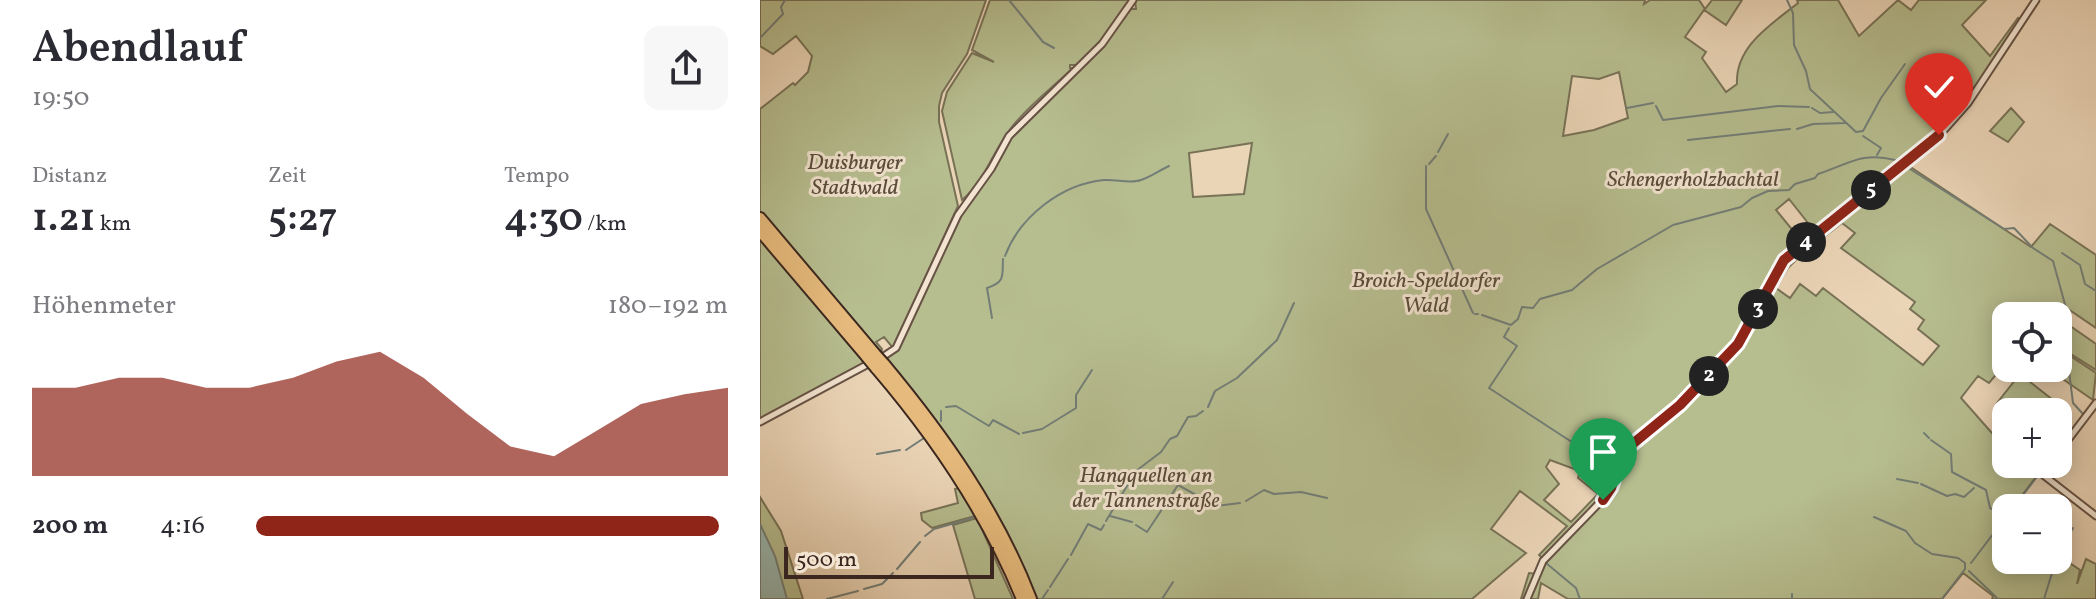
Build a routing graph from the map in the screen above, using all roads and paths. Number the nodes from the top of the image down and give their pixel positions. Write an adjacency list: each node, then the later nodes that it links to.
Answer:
1 (1133, 0): 8 (street)
2 (2036, 0): 14 (street)
3 (760, 218): 5 (highway)
4 (760, 231): 5 (highway)
5 (871, 356): 6 (highway, bridge)
6 (880, 366): 12 (highway); 13 (highway)
7 (2096, 403): 9 (street)
8 (760, 422)
9 (2072, 435)
10 (2047, 478): 11 (street)
11 (2096, 516)
12 (1022, 599)
13 (1031, 599)
14 (1527, 599)

